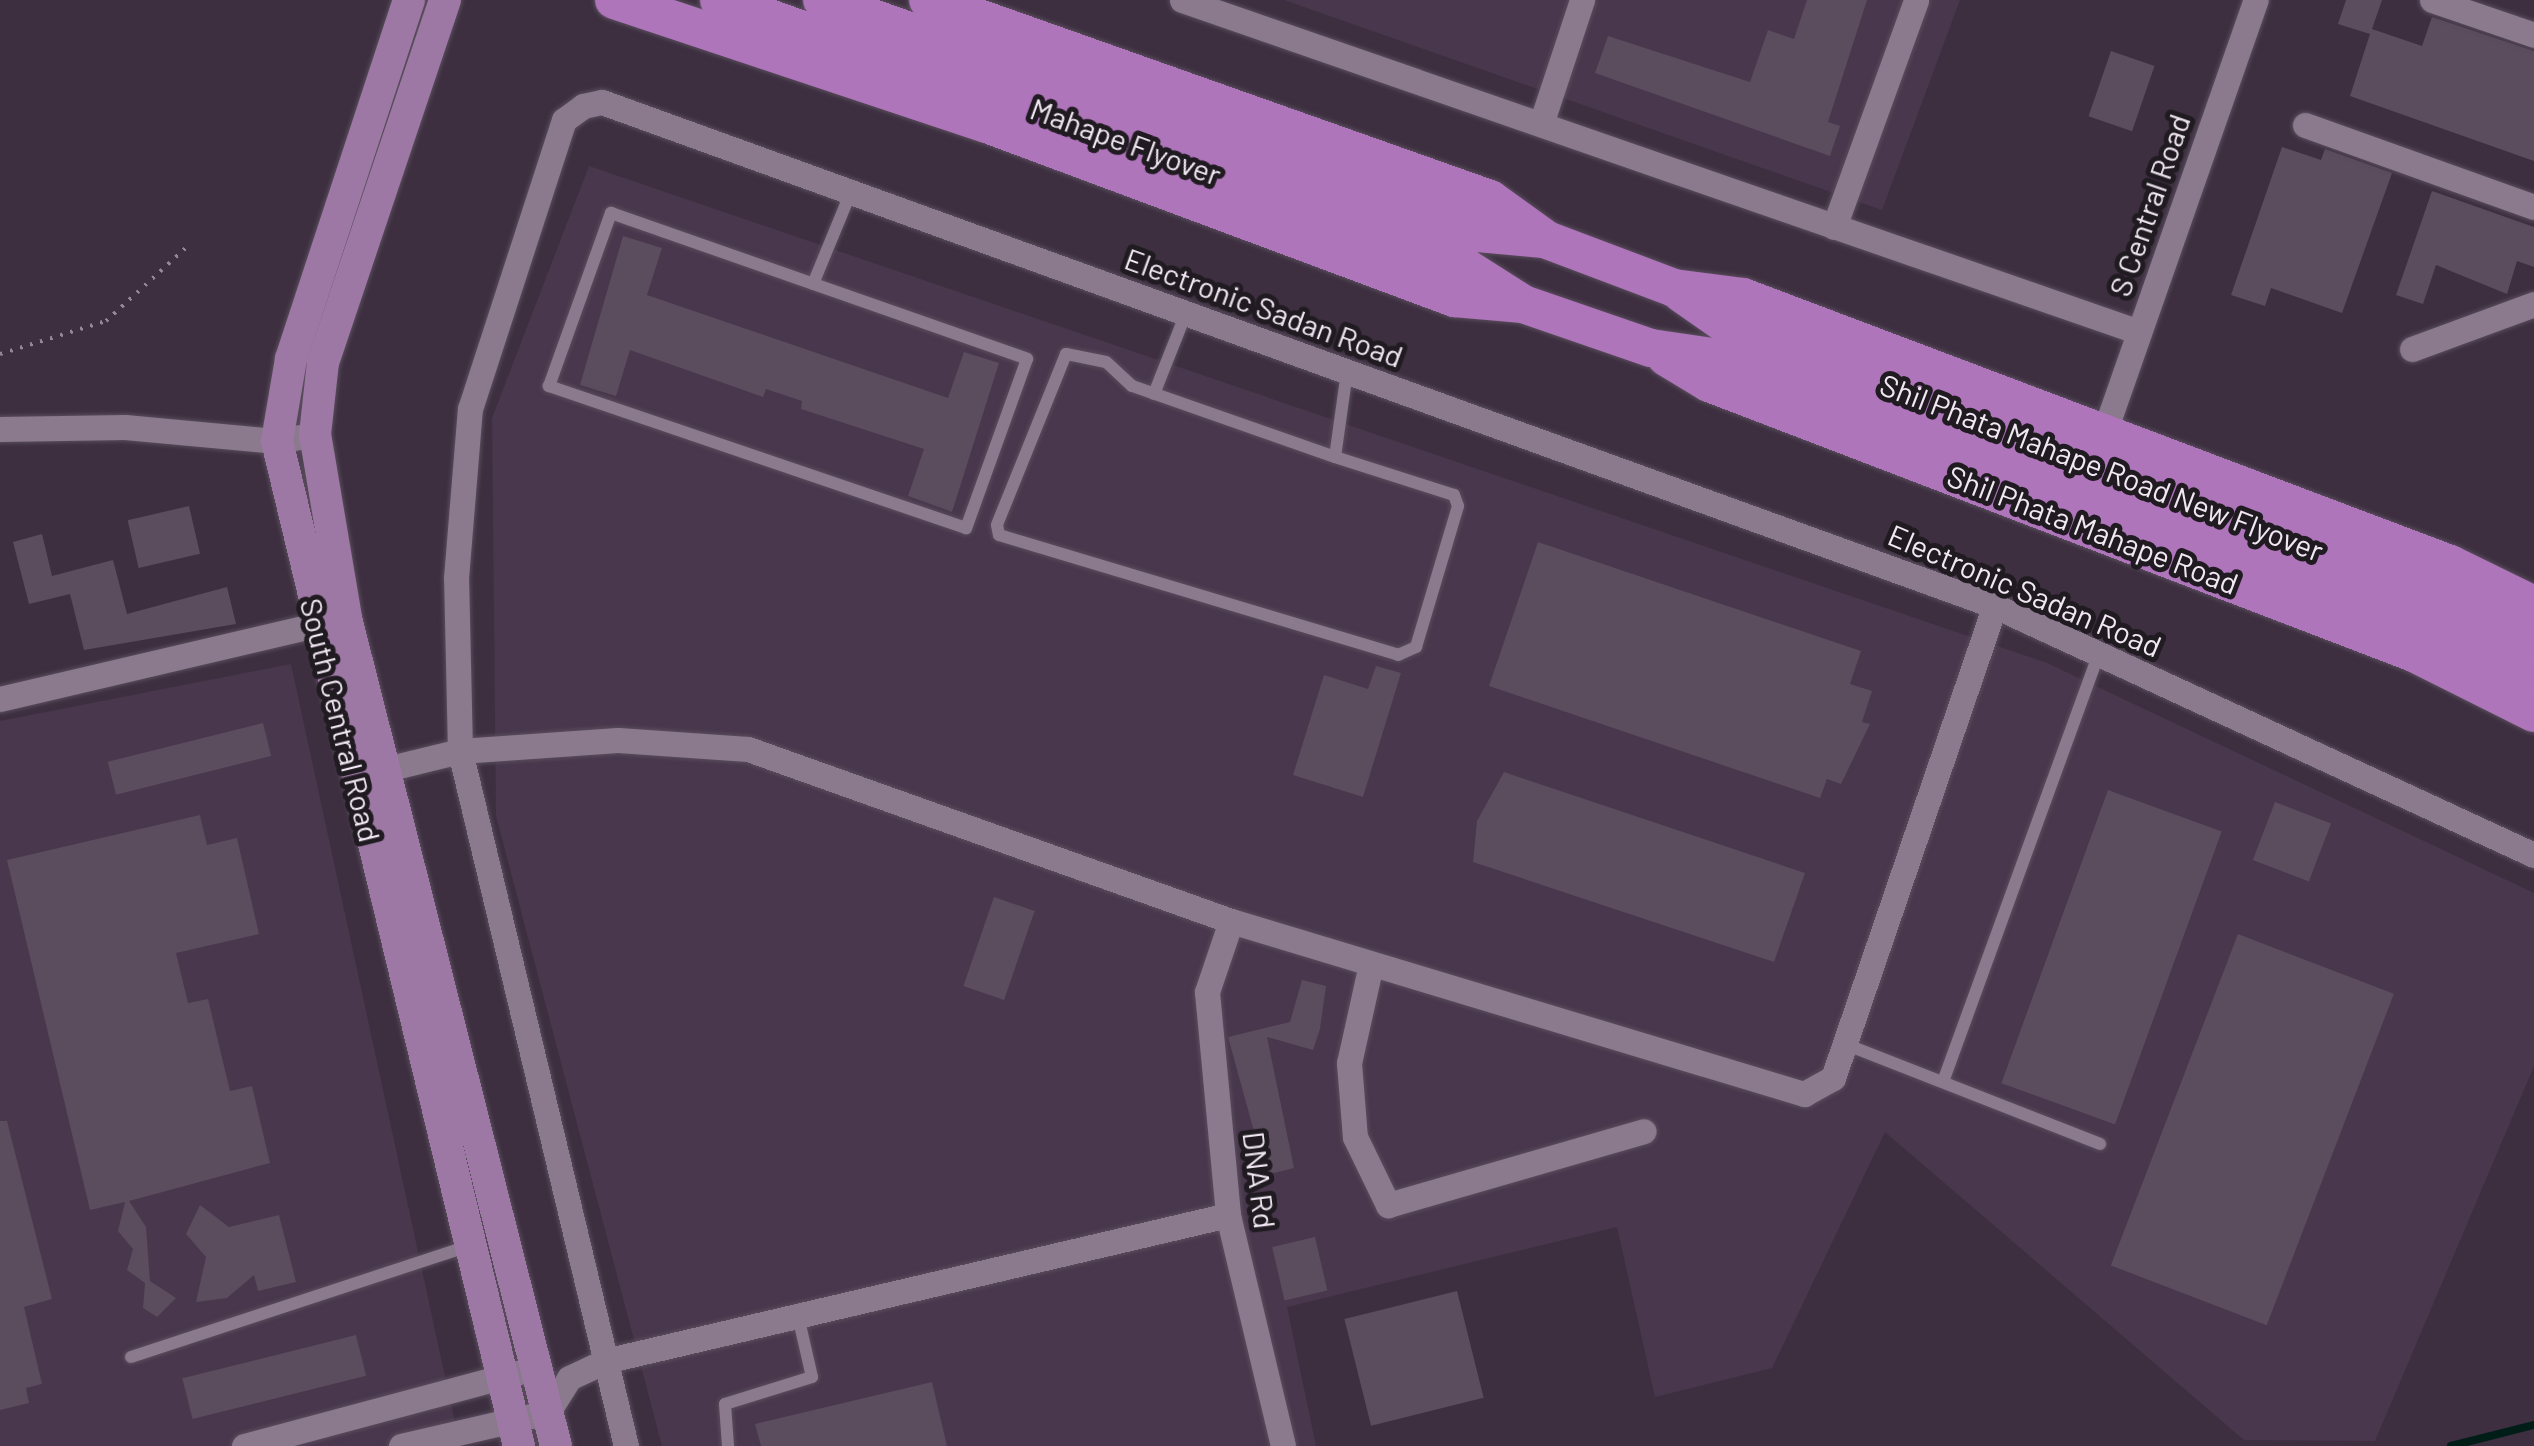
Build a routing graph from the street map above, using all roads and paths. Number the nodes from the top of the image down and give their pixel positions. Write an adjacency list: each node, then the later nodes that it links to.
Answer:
1 (409, 0): 36 (main road, South Central Road)
2 (444, 0): 35 (main road, South Central Road)
3 (614, 0): 23 (main road)
4 (719, 0): 20 (main road, Mahape Flyover)
5 (822, 0): 20 (main road, Mahape Flyover)
6 (928, 0): 18 (main road)
7 (1582, 0): 13 (street)
8 (1916, 0): 17 (street)
9 (2256, 0): 26 (street, S Central Road)
10 (2432, 0): 12 (street)
11 (1192, 2): 13 (street)
12 (2534, 35)
13 (1541, 124): 17 (street)
14 (2305, 125): 16 (street)
15 (851, 192): 21 (lane); 25 (street, Electronic Sadan Road); 46 (street, Electronic Sadan Road)
16 (2534, 207)
17 (1834, 227): 26 (street)
18 (1547, 240): 20 (main road, Mahape Flyover); 22 (main road)
19 (192, 243): 30 (path)
20 (1472, 250): 23 (main road, Mahape Flyover)
21 (813, 284): 21 (lane)
22 (1674, 288): 27 (main road, Shil Phata Mahape Road New Flyover); 34 (main road)
23 (1524, 304): 28 (main road)
24 (2534, 304): 29 (street)
25 (1186, 313): 31 (street, Electronic Sadan Road); 32 (lane)
26 (2139, 332): 34 (street, S Central Road)
27 (1725, 343): 28 (main road, Shil Phata Mahape Road New Flyover); 41 (main road, Shil Phata Mahape Road New Flyover); 43 (main road, Shil Phata Mahape Road New Flyover)
28 (1651, 348): 45 (main road, Shil Phata Mahape Road)
29 (2412, 349)
30 (0, 354)
31 (1347, 372): 37 (lane); 39 (street, Electronic Sadan Road)
32 (1154, 394): 37 (lane); 37 (lane)
33 (0, 429): 36 (street)
34 (2104, 433): 38 (main road)
35 (315, 434): 36 (street); 40 (main road, South Central Road)
36 (276, 442): 40 (main road, South Central Road)
37 (1336, 457)
38 (2534, 605)
39 (1994, 606): 42 (street, Electronic Sadan Road); 51 (street)
40 (331, 621): 44 (street); 47 (main road, South Central Road)
41 (2534, 640)
42 (2100, 653): 48 (street, Electronic Sadan Road); 52 (lane)
43 (2534, 676)
44 (0, 700)
45 (2534, 712)
46 (460, 751): 47 (street); 49 (street); 59 (street, Electronic Sadan Road)
47 (370, 773): 56 (main road, South Central Road); 60 (main road, South Central Road)
48 (2534, 855)
49 (1231, 921): 50 (street); 55 (street, DNA Rd)
50 (1371, 964): 51 (street); 53 (street)
51 (1845, 1044): 52 (lane)
52 (1944, 1079): 54 (lane)
53 (1644, 1131)
54 (2100, 1144)
55 (1228, 1216): 57 (street); 69 (street, DNA Rd)
56 (471, 1245): 58 (lane); 62 (main road, South Central Road)
57 (798, 1316): 59 (street); 68 (lane)
58 (131, 1357)
59 (605, 1361): 61 (street); 67 (street, Electronic Sadan Road)
60 (536, 1366): 61 (street); 62 (street); 63 (main road, South Central Road)
61 (569, 1378): 63 (street)
62 (502, 1379): 63 (main road, South Central Road); 64 (street)
63 (528, 1426): 65 (street); 66 (main road, South Central Road)
64 (244, 1446)
65 (401, 1446)
66 (556, 1446)
67 (626, 1446)
68 (728, 1446)
69 (1283, 1446)

